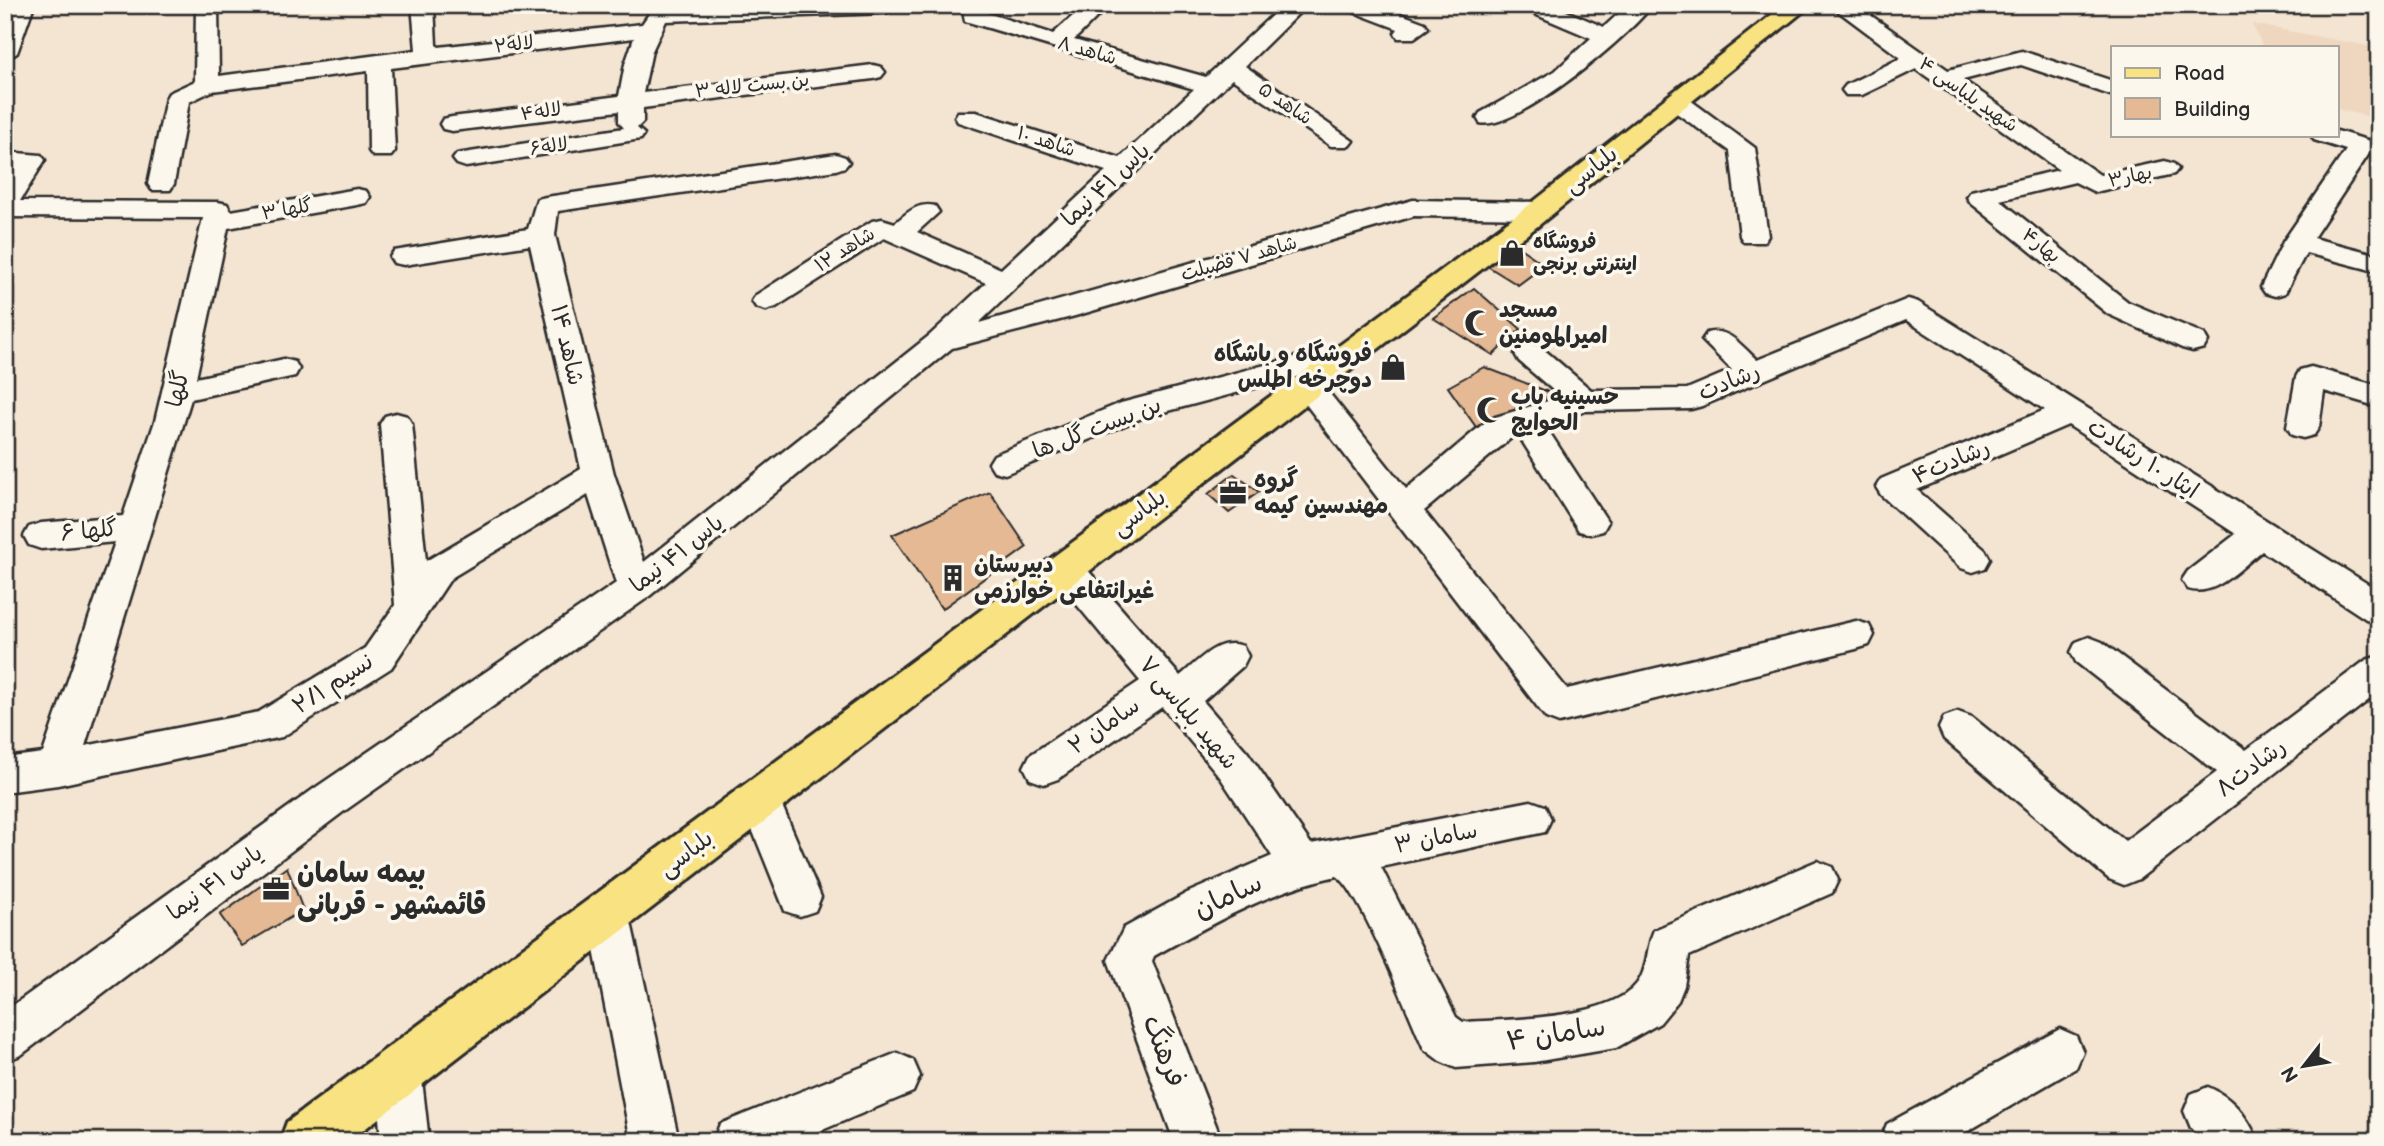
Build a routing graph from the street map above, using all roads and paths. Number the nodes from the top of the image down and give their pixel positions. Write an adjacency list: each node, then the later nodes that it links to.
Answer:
1 (23, 5): 17 (street)
2 (208, 5): 24 (street)
3 (973, 5): 16 (street, شاهد ۸)
4 (1098, 5): 16 (street)
5 (1356, 5): 14 (street)
6 (1533, 5): 15 (street)
7 (1641, 5): 15 (street)
8 (1799, 5): 28 (main road, بلباسی)
9 (1841, 5): 19 (street, شهید بلباسی ۴)
10 (886, 6): 13 (street, لاله۲)
11 (430, 8): 18 (street)
12 (1288, 8): 22 (street, یاس ۴۱ نیما)
13 (659, 17): 18 (street, لاله۲); 27 (street)
14 (1406, 33)
15 (1606, 36): 30 (street)
16 (1057, 43): 22 (street, شاهد ۸)
17 (5, 53)
18 (434, 55): 20 (street, لاله۲)
19 (1917, 59): 23 (street, شهید بلباسی ۴); 26 (street)
20 (379, 62): 24 (street, لاله۲); 34 (street)
21 (873, 72): 27 (street, بن بست لاله ۳)
22 (1221, 76): 33 (street, شاهد ۵); 38 (street, یاس ۴۱ نیما)
23 (1943, 78): 25 (street); 40 (street, شهید بلباسی ۴)
24 (207, 85): 41 (street)
25 (2111, 88)
26 (1854, 90)
27 (630, 99): 31 (street, لاله۴); 35 (street, لاله۶)
28 (1676, 102): 44 (main road, بلباسی); 49 (street)
29 (967, 117): 38 (street, شاهد ۱۰)
30 (1489, 118)
31 (452, 124)
32 (2326, 136): 50 (street)
33 (1340, 141)
34 (382, 151)
35 (466, 159)
36 (5, 160): 43 (street)
37 (836, 162): 48 (street)
38 (1124, 168): 53 (street, یاس ۴۱ نیما)
39 (2165, 169): 40 (street, بهار۳)
40 (2087, 179): 58 (street, بهار۴)
41 (162, 184)
42 (357, 197): 46 (street, گلها ۳)
43 (5, 206): 46 (street)
44 (1540, 210): 59 (street, شاهد ۷ فضیلت); 60 (main road, بلباسی)
45 (926, 212): 47 (street)
46 (216, 222): 65 (street, گلها)
47 (897, 234): 53 (street, شاهد ۱۲); 55 (street, شاهد ۱۲)
48 (541, 235): 51 (street); 73 (street, شاهد ۱۴)
49 (1754, 236)
50 (2297, 242): 52 (street); 54 (street)
51 (404, 257)
52 (2379, 264)
53 (1005, 281): 59 (street, یاس ۴۱ نیما)
54 (2276, 287)
55 (766, 301)
56 (1908, 308): 63 (street, رشادت); 68 (street, ایثار ۱۰ رشادت)
57 (1717, 340): 63 (street)
58 (2193, 341)
59 (941, 342): 82 (street, یاس ۴۱ نیما)
60 (1352, 352): 64 (main road, بلباسی); 72 (street, بن بست گل ها)
61 (1530, 354): 67 (street)
62 (284, 369): 65 (street)
63 (1753, 373): 67 (street, رشادت)
64 (1307, 386): 74 (street); 80 (main road, بلباسی)
65 (178, 392): 76 (street, گلها)
66 (2379, 397): 71 (street)
67 (1584, 401): 69 (street, رشادت)
68 (2069, 412): 77 (street, ایثار ۱۰ رشادت); 79 (street, رشادت۴)
69 (1524, 419): 74 (street, رشادت); 75 (street)
70 (396, 424): 83 (street)
71 (2303, 427)
72 (1005, 463)
73 (598, 474): 82 (street, شاهد ۱۴); 83 (street, نسیم ۲/۱)
74 (1405, 508): 85 (street)
75 (1591, 522)
76 (137, 527): 78 (street, گلها ۶); 92 (street, گلها)
77 (2260, 534): 81 (street); 84 (street, ایثار ۱۰ رشادت)
78 (41, 536)
79 (1973, 559)
80 (1066, 568): 89 (street, شهید بلباسی ۷); 95 (main road, بلباسی)
81 (2200, 580)
82 (635, 588): 102 (street, یاس ۴۱ نیما)
83 (413, 607): 92 (street, نسیم ۲/۱)
84 (2379, 609)
85 (1856, 635)
86 (2089, 652): 93 (street)
87 (1230, 656): 89 (street, سامان ۲)
88 (2379, 671): 93 (street, رشادت۸)
89 (1171, 692): 91 (street, سامان ۲); 97 (street, شهید بلباسی ۷)
90 (1958, 728): 93 (street, رشادت۸)
91 (1044, 767)
92 (58, 768): 94 (street, نسیم ۲/۱)
93 (2246, 772)
94 (5, 775)
95 (760, 799): 99 (street); 100 (main road, بلباسی)
96 (1531, 819): 97 (street, سامان ۳)
97 (1322, 861): 98 (street, سامان ۴); 101 (street, سامان)
98 (1817, 880)
99 (800, 897)
100 (608, 913): 104 (main road, بلباسی); 109 (street)
101 (1130, 960): 111 (street, فرهنگ)
102 (5, 1039)
103 (2060, 1052): 106 (street)
104 (398, 1071): 107 (main road, بلباسی); 108 (street)
105 (897, 1076): 110 (street)
106 (1926, 1135)
107 (306, 1141)
108 (405, 1141)
109 (655, 1141)
110 (737, 1141)
111 (1198, 1141)

